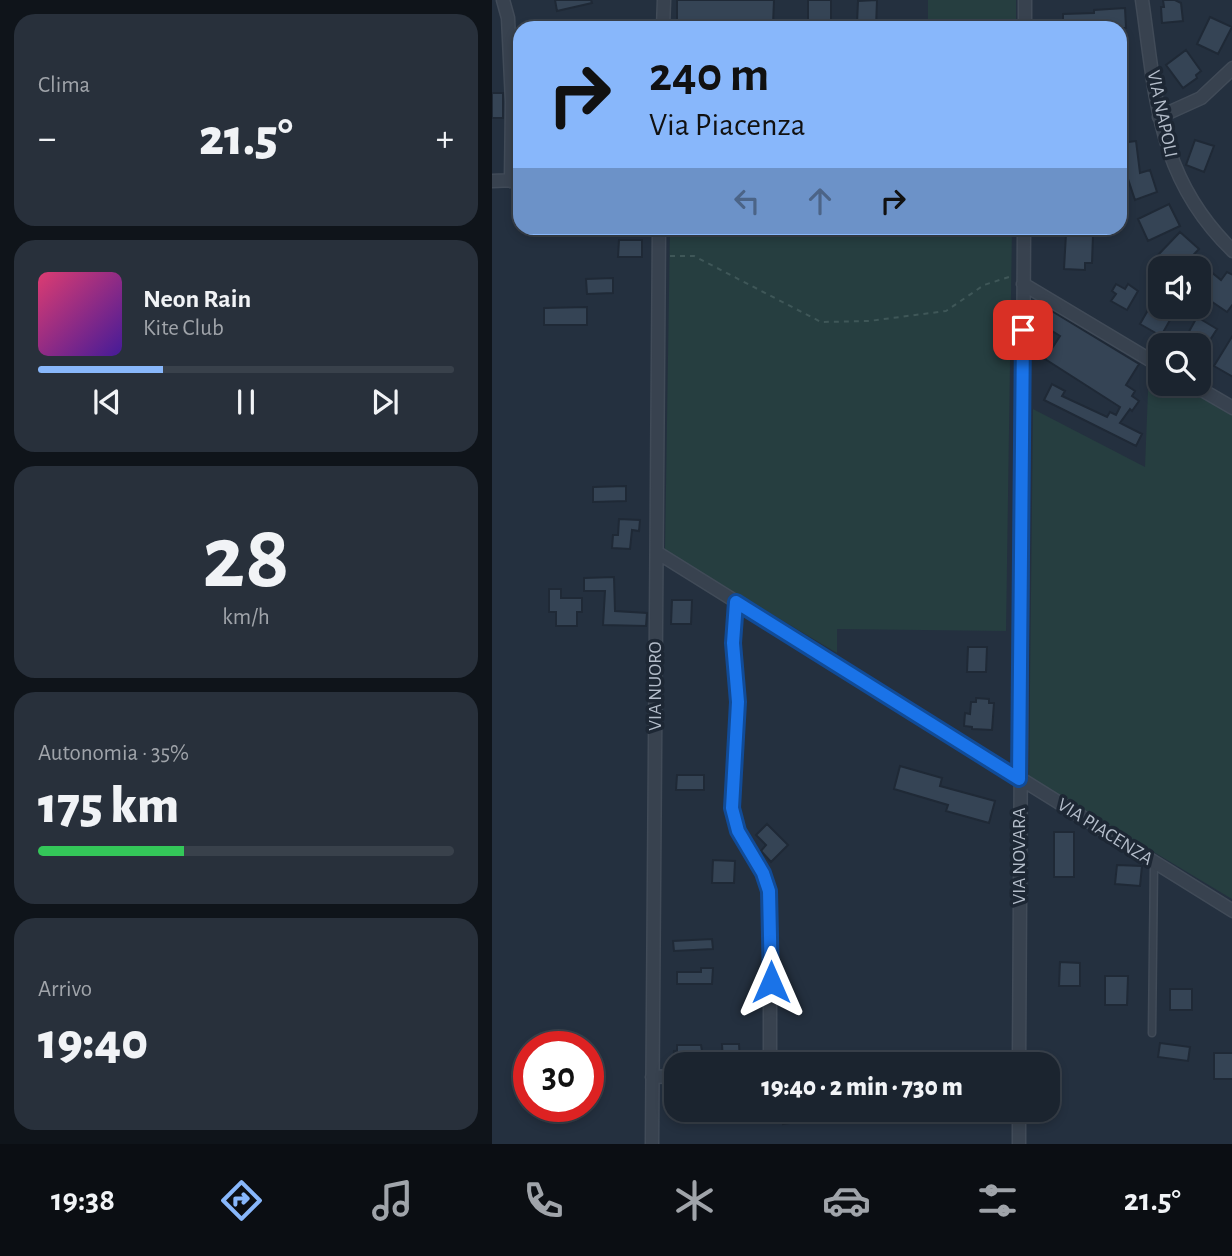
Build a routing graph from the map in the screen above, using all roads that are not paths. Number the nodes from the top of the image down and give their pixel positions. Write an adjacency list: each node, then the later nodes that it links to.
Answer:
1 (504, 0): 9 (street)
2 (664, 0): 5 (street)
3 (1025, 0): 6 (street)
4 (1142, 0): 8 (street, VIA NAPOLI)
5 (663, 21)
6 (1025, 21)
7 (1232, 68): 8 (street)
8 (1159, 117): 14 (street, VIA NAPOLI)
9 (513, 128)
10 (492, 181): 11 (street)
11 (513, 181)
12 (659, 235): 19 (street, VIA NUORO)
13 (1024, 235): 15 (street, VIA NOVARA)
14 (1232, 251)
15 (1023, 279): 16 (street); 21 (street, VIA NOVARA)
16 (1148, 358)
17 (1211, 396): 18 (street)
18 (1232, 408)
19 (658, 553): 20 (street, VIA PIACENZA); 28 (street, VIA NUORO)
20 (736, 602): 21 (street, VIA PIACENZA); 25 (street)
21 (1019, 779): 22 (street, VIA PIACENZA); 26 (street, VIA NOVARA)
22 (1154, 862): 23 (street, VIA PIACENZA); 24 (lane)
23 (1232, 911)
24 (1152, 1033)
25 (770, 1052)
26 (1019, 1052)
27 (664, 1076): 28 (street)
28 (651, 1077): 30 (street, VIA NUORO)
29 (1019, 1122): 31 (street)
30 (652, 1144)
31 (1019, 1144)

